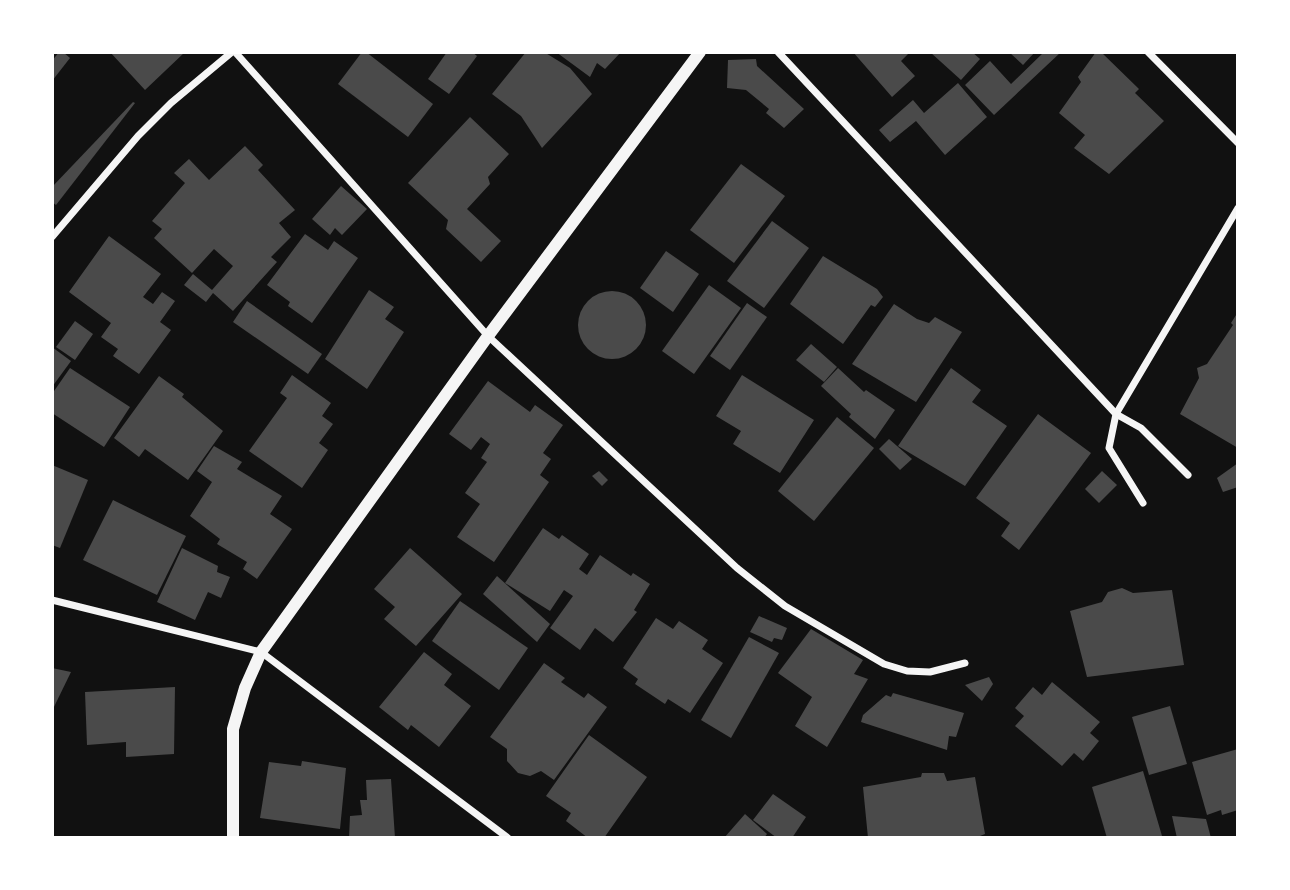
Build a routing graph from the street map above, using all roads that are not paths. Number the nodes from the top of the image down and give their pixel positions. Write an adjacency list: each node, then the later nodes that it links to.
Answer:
1 (233, 52): 7 (street); 8 (street)
2 (700, 52): 8 (street)
3 (778, 52): 9 (street)
4 (1148, 52): 5 (street)
5 (1237, 143)
6 (1237, 208): 9 (street)
7 (52, 237)
8 (488, 337): 13 (street); 14 (street)
9 (1116, 414): 10 (street); 11 (street)
10 (1188, 475)
11 (1143, 503)
12 (52, 600): 13 (street)
13 (261, 652): 15 (street); 16 (street)
14 (965, 663)
15 (233, 838)
16 (508, 838)

